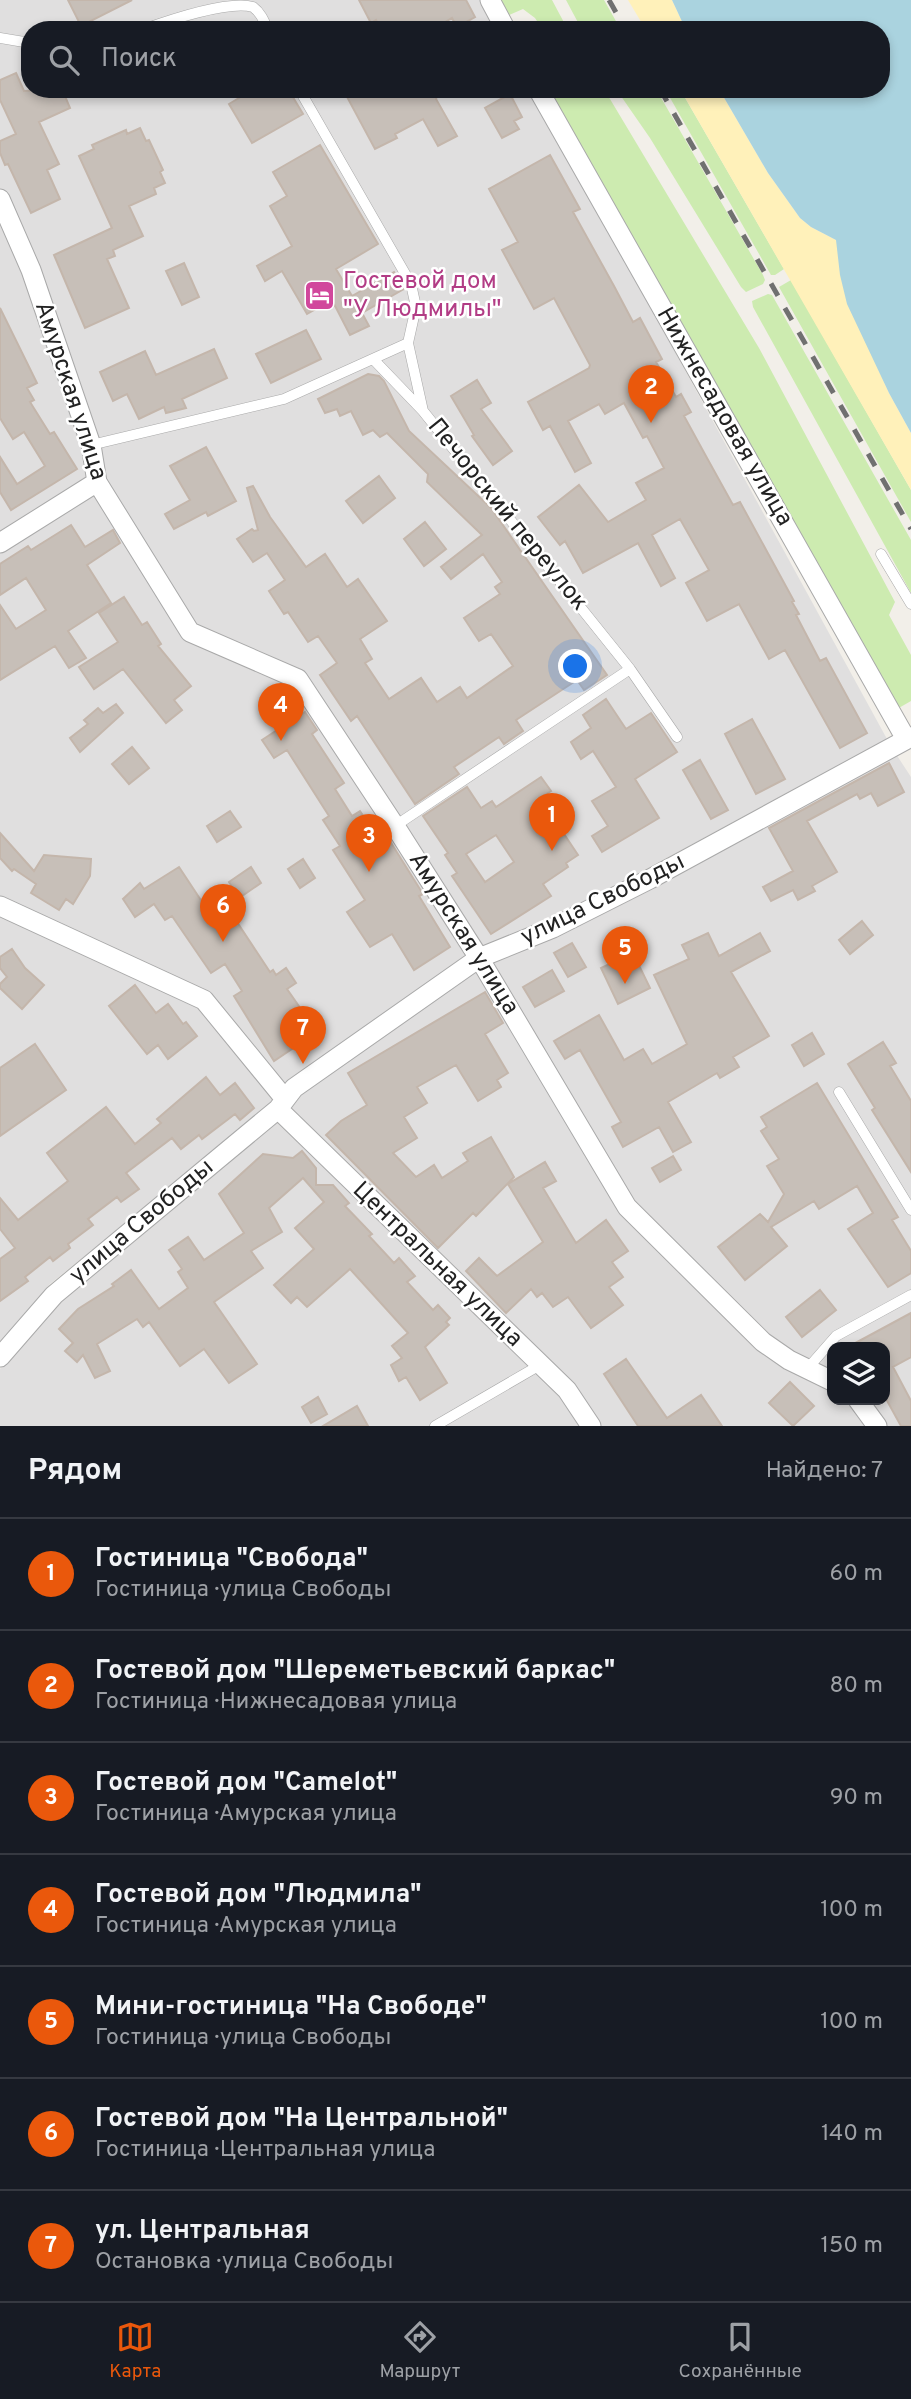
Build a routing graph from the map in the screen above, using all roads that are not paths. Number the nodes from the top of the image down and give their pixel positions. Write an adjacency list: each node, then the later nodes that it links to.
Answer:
1 (490, 0): 4 (street)
2 (168, 21): 3 (lane)
3 (264, 21)
4 (501, 21)
5 (0, 38): 6 (lane)
6 (21, 42)
7 (304, 98): 10 (lane, Печорский переулок)
8 (543, 98): 20 (street, Нижнесадовая улица)
9 (0, 199): 13 (street, Амурская улица)
10 (408, 343): 11 (lane); 12 (lane, Печорский переулок)
11 (373, 359): 12 (lane); 13 (lane)
12 (423, 411): 18 (lane, Печорский переулок)
13 (92, 445): 14 (street, Амурская улица)
14 (97, 482): 15 (street); 21 (street, Амурская улица)
15 (0, 543)
16 (881, 554): 17 (lane)
17 (911, 604)
18 (630, 669): 19 (lane, Печорский переулок); 21 (lane)
19 (677, 737)
20 (909, 738): 23 (street, улица Свободы)
21 (395, 826): 23 (street, Амурская улица)
22 (0, 906): 25 (street, Центральная улица)
23 (479, 958): 25 (street, улица Свободы); 30 (street, Амурская улица)
24 (839, 1092): 26 (lane)
25 (281, 1104): 28 (street, улица Свободы); 29 (street, Центральная улица)
26 (911, 1210)
27 (911, 1295): 30 (lane)
28 (0, 1357)
29 (540, 1365): 33 (lane); 34 (street, Центральная улица)
30 (808, 1368): 31 (street, Амурская улица)
31 (827, 1378)
32 (862, 1405): 35 (street)
33 (435, 1426)
34 (591, 1426)
35 (877, 1426)

